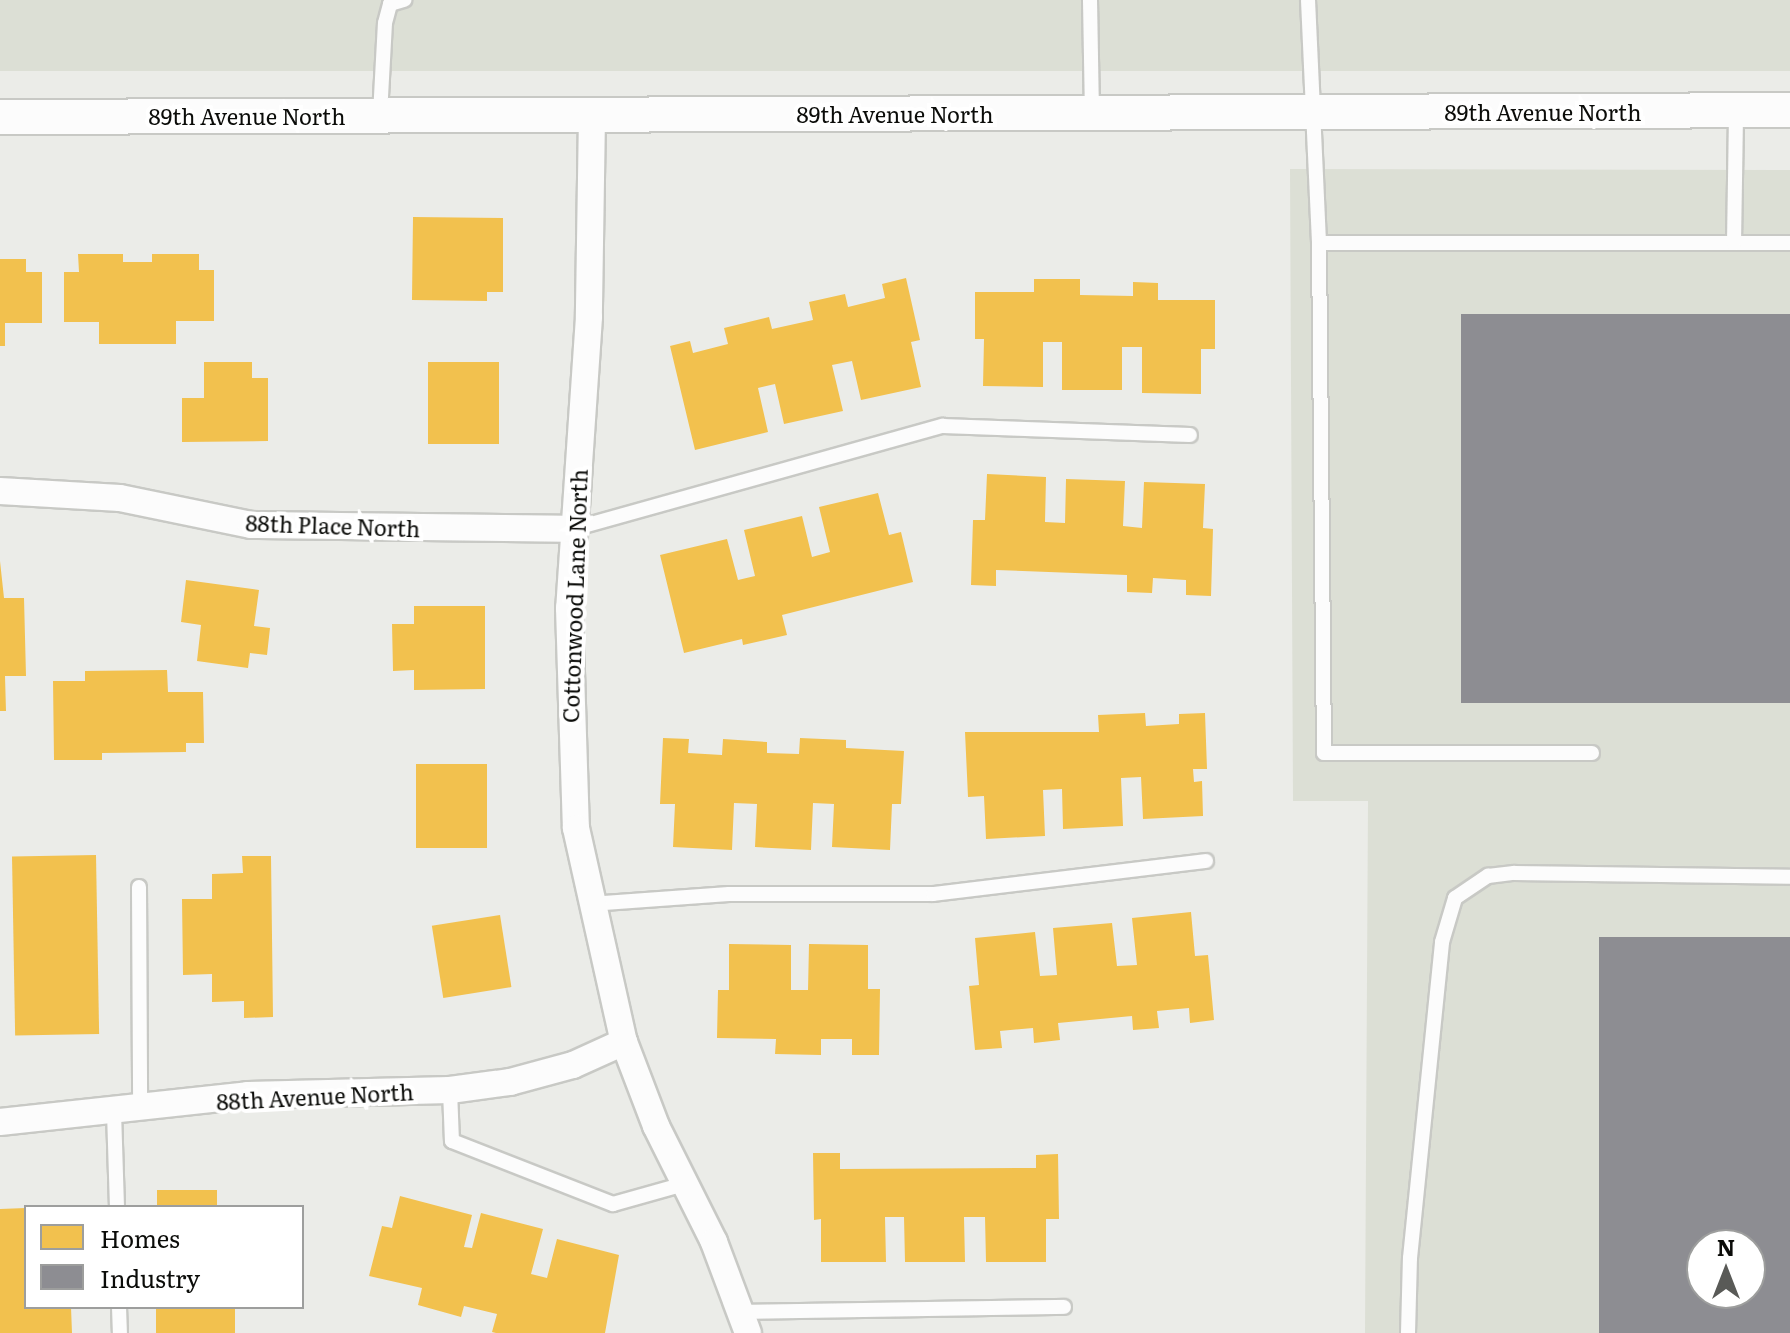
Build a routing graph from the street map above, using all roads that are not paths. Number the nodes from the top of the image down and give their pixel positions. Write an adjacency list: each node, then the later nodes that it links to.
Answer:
1 (404, 0): 8 (lane)
2 (1090, 0): 6 (lane)
3 (1308, 0): 7 (lane)
4 (1790, 110): 5 (street, 89th Avenue North)
5 (1736, 111): 7 (street, 89th Avenue North); 12 (lane)
6 (1092, 113): 7 (street, 89th Avenue North); 9 (street, 89th Avenue North)
7 (1315, 113): 11 (lane)
8 (380, 115): 9 (street, 89th Avenue North); 10 (street, 89th Avenue North)
9 (592, 115): 16 (street, Cottonwood Lane North)
10 (0, 117)
11 (1319, 243): 12 (lane); 17 (lane)
12 (1734, 243): 13 (lane)
13 (1790, 243)
14 (1190, 435): 16 (lane)
15 (0, 491): 16 (street, 88th Place North)
16 (573, 529): 21 (street, Cottonwood Lane North)
17 (1592, 753)
18 (1206, 861): 21 (lane)
19 (1790, 877): 32 (lane)
20 (139, 887): 24 (lane)
21 (590, 904): 22 (street, Cottonwood Lane North)
22 (624, 1042): 23 (street, 88th Avenue North); 26 (street, Cottonwood Lane North)
23 (450, 1090): 24 (street, 88th Avenue North); 26 (lane)
24 (127, 1111): 25 (street, 88th Avenue North); 27 (lane)
25 (0, 1122)
26 (684, 1184): 30 (street, Cottonwood Lane North)
27 (117, 1205)
28 (1064, 1307): 30 (lane)
29 (119, 1309): 31 (lane)
30 (746, 1322)
31 (120, 1333)
32 (1408, 1333)

